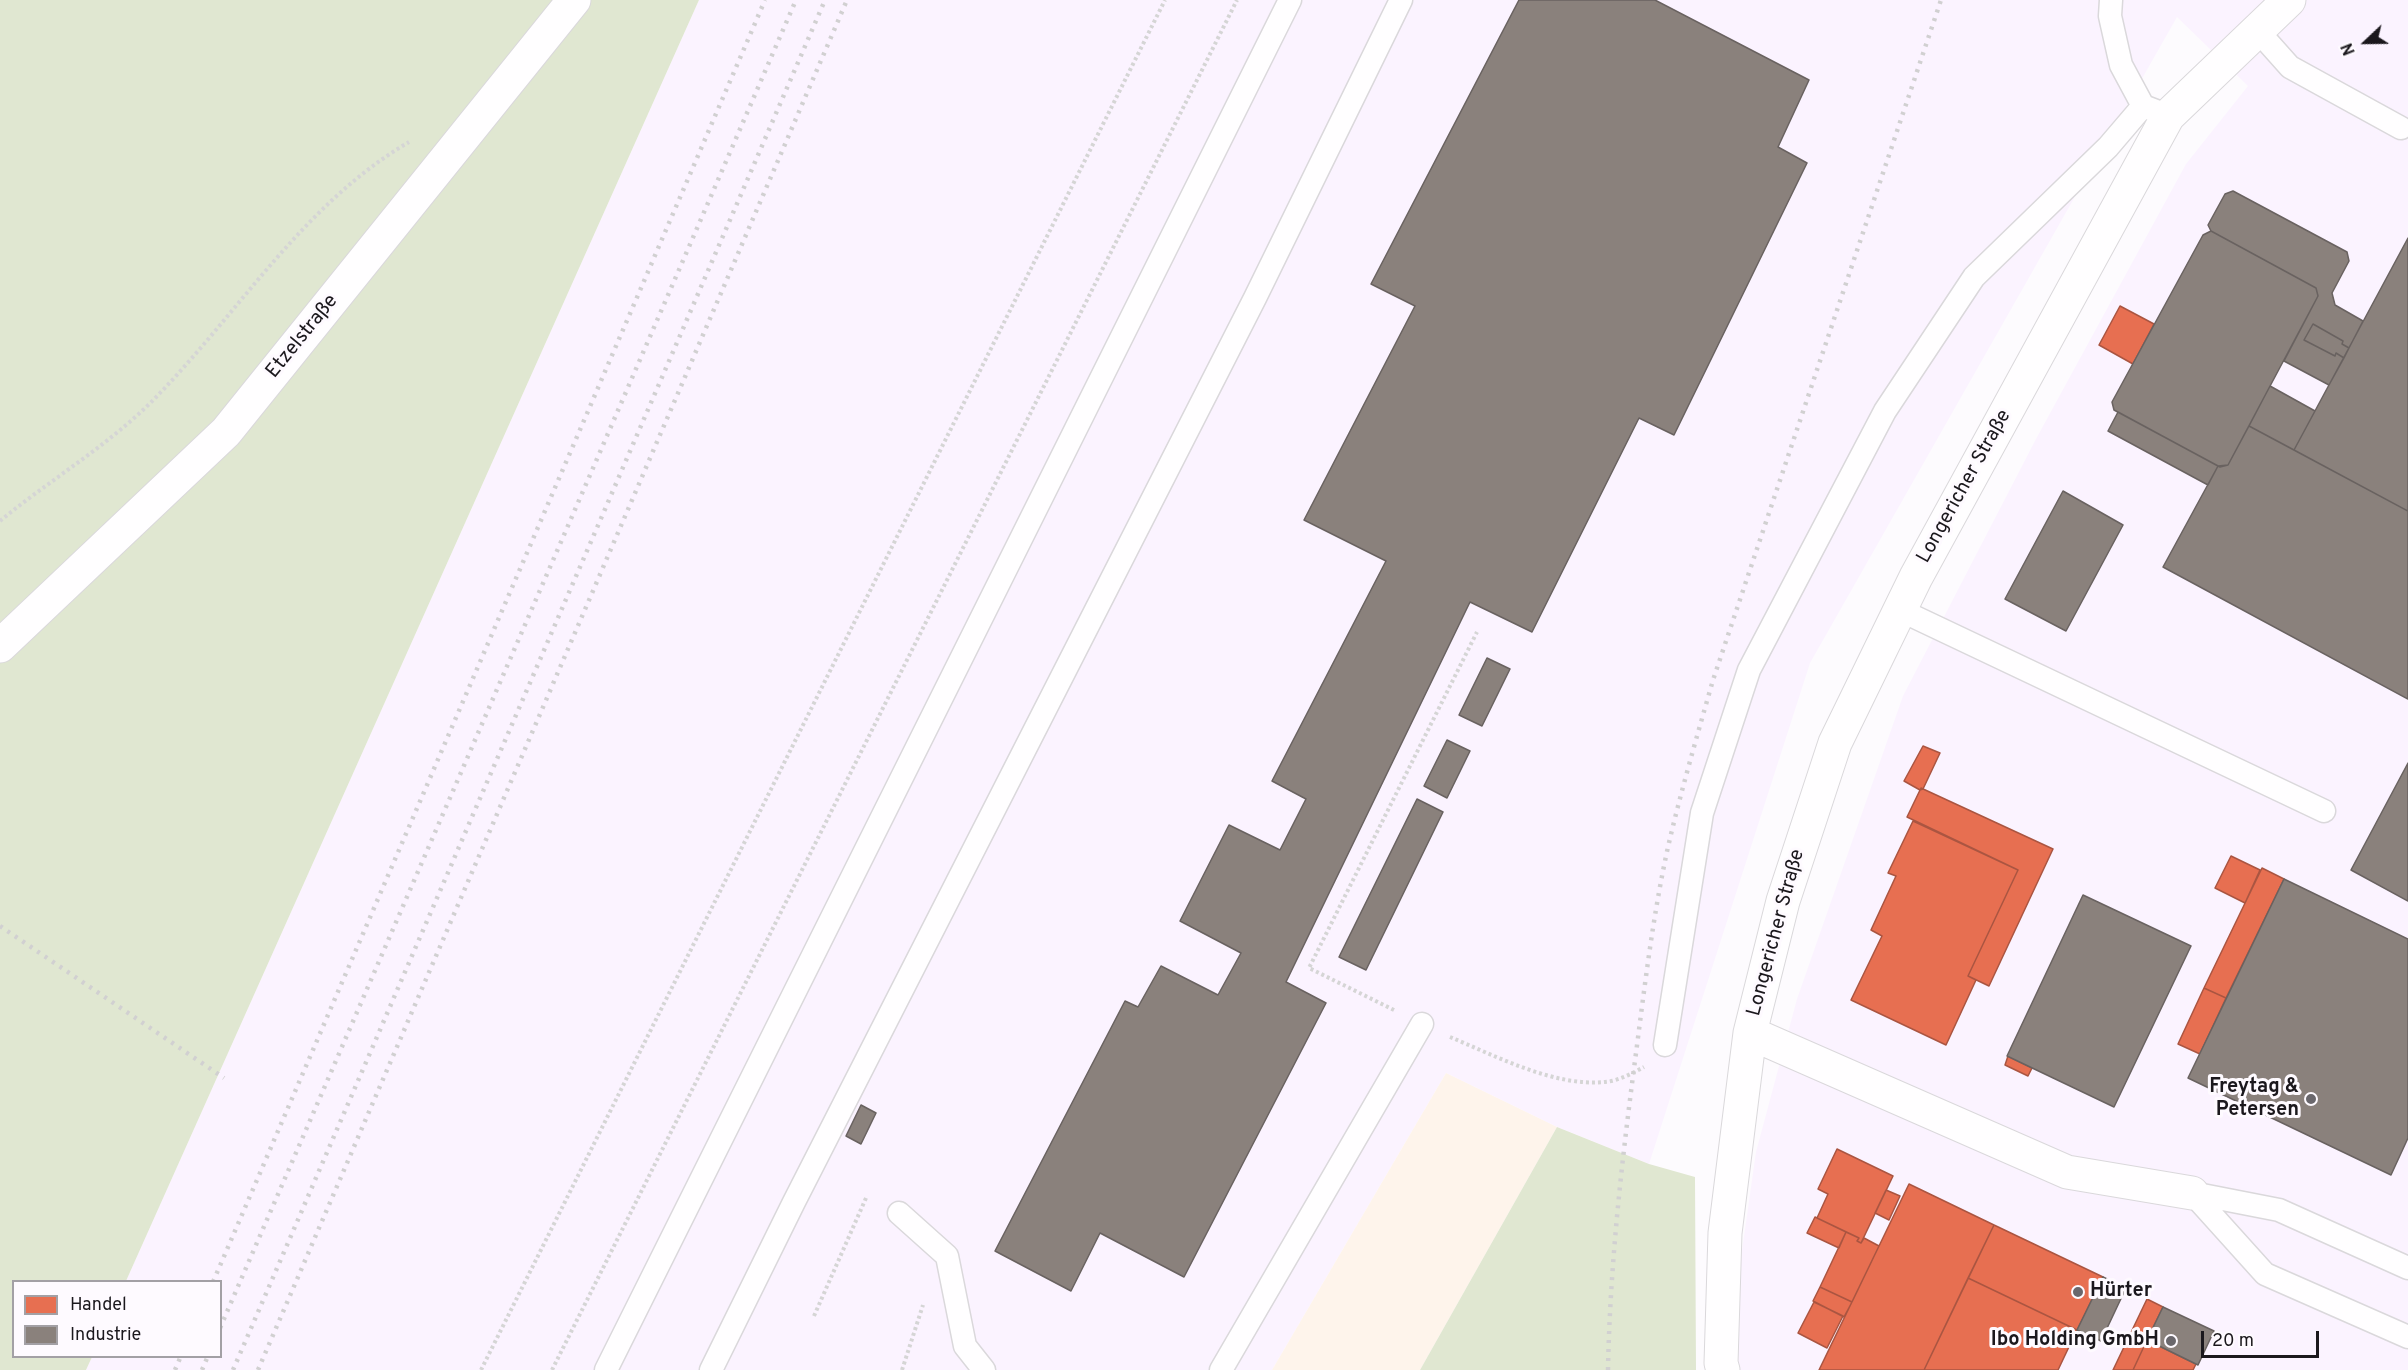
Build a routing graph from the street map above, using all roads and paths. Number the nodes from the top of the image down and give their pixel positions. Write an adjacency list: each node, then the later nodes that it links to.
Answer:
1 (574, 0): 15 (street, Etzelstraße)
2 (1165, 0): 27 (path)
3 (1237, 0): 28 (path)
4 (1290, 0): 29 (lane)
5 (1401, 0): 30 (lane)
6 (2111, 0): 9 (lane)
7 (2289, 0): 8 (street, Longericher Straße)
8 (2258, 30): 9 (street, Longericher Straße); 10 (lane)
9 (2156, 111): 13 (street, Longericher Straße); 19 (lane)
10 (2401, 128)
11 (411, 141): 12 (path)
12 (0, 521)
13 (1900, 610): 16 (lane); 18 (street, Longericher Straße)
14 (1477, 632): 17 (path)
15 (0, 646)
16 (2324, 811)
17 (1422, 1024): 19 (path); 33 (lane)
18 (1750, 1033): 20 (street, Longericher Straße); 34 (street, Longericher Straße)
19 (1665, 1045)
20 (2192, 1193): 24 (lane); 26 (lane)
21 (866, 1198): 25 (path)
22 (899, 1213): 23 (lane)
23 (943, 1252): 31 (path); 32 (lane)
24 (2408, 1268)
25 (814, 1316)
26 (2408, 1337)
27 (481, 1370)
28 (552, 1370)
29 (606, 1370)
30 (711, 1370)
31 (902, 1370)
32 (984, 1370)
33 (1221, 1370)
34 (1723, 1370)

